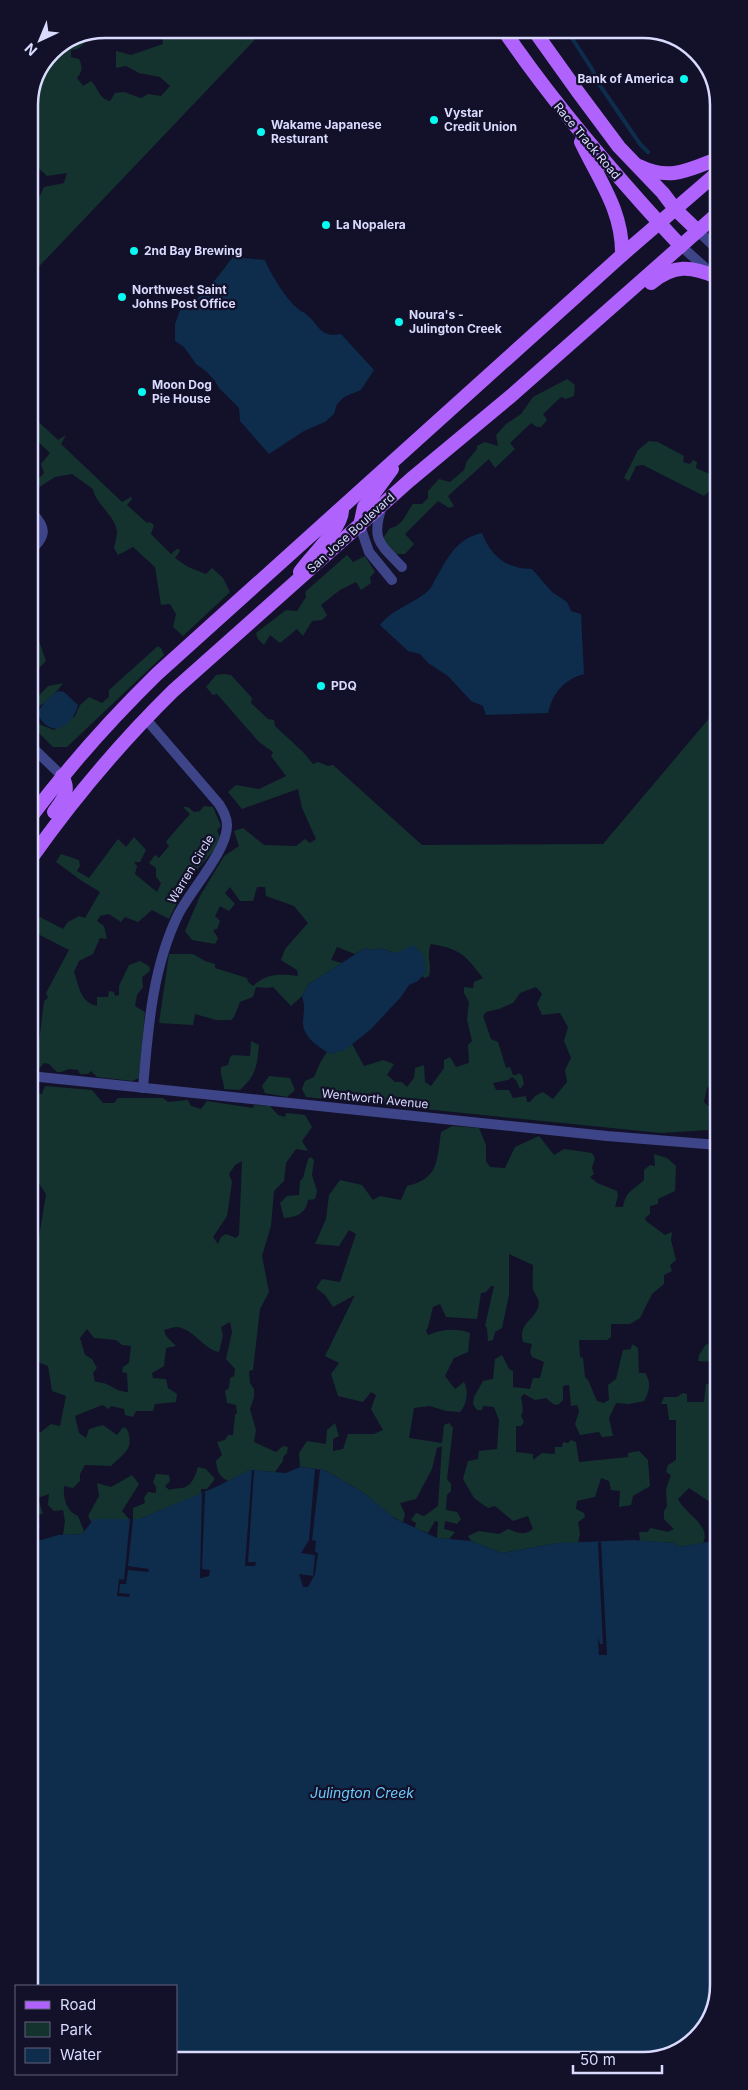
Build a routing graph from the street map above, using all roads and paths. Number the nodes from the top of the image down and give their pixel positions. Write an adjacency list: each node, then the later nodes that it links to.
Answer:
1 (508, 38): 3 (main road, Race Track Road)
2 (539, 38): 5 (main road, Race Track Road)
3 (574, 126): 9 (main road, Race Track Road); 13 (main road)
4 (710, 162): 5 (main road)
5 (636, 165): 7 (main road, Race Track Road)
6 (710, 179): 7 (main road, San Jose Boulevard)
7 (675, 209): 9 (main road, San Jose Boulevard); 10 (main road, Race Track Road)
8 (710, 220): 10 (main road, San Jose Boulevard)
9 (658, 224): 12 (main road, Race Track Road); 13 (main road, San Jose Boulevard)
10 (698, 231): 11 (street); 12 (main road, San Jose Boulevard)
11 (710, 242)
12 (681, 246): 14 (street); 16 (main road, San Jose Boulevard)
13 (622, 255): 17 (main road, San Jose Boulevard)
14 (710, 271)
15 (710, 274): 16 (main road)
16 (511, 396): 18 (main road, San Jose Boulevard)
17 (403, 451): 19 (main road, San Jose Boulevard); 21 (main road)
18 (382, 506): 21 (main road, San Jose Boulevard); 23 (street)
19 (342, 508): 25 (main road); 26 (main road, San Jose Boulevard)
20 (38, 519): 22 (street)
21 (360, 526): 24 (street); 25 (main road, San Jose Boulevard)
22 (38, 543)
23 (402, 566)
24 (392, 580)
25 (288, 589): 27 (main road, San Jose Boulevard)
26 (170, 663): 27 (main road); 29 (main road, San Jose Boulevard)
27 (145, 718): 32 (main road, San Jose Boulevard); 34 (street, Warren Circle)
28 (38, 753): 29 (street)
29 (62, 776): 30 (main road, San Jose Boulevard); 31 (main road)
30 (38, 808)
31 (38, 833)
32 (38, 849)
33 (38, 1077): 34 (street, Wentworth Avenue)
34 (143, 1088): 35 (street, Wentworth Avenue)
35 (710, 1144)

